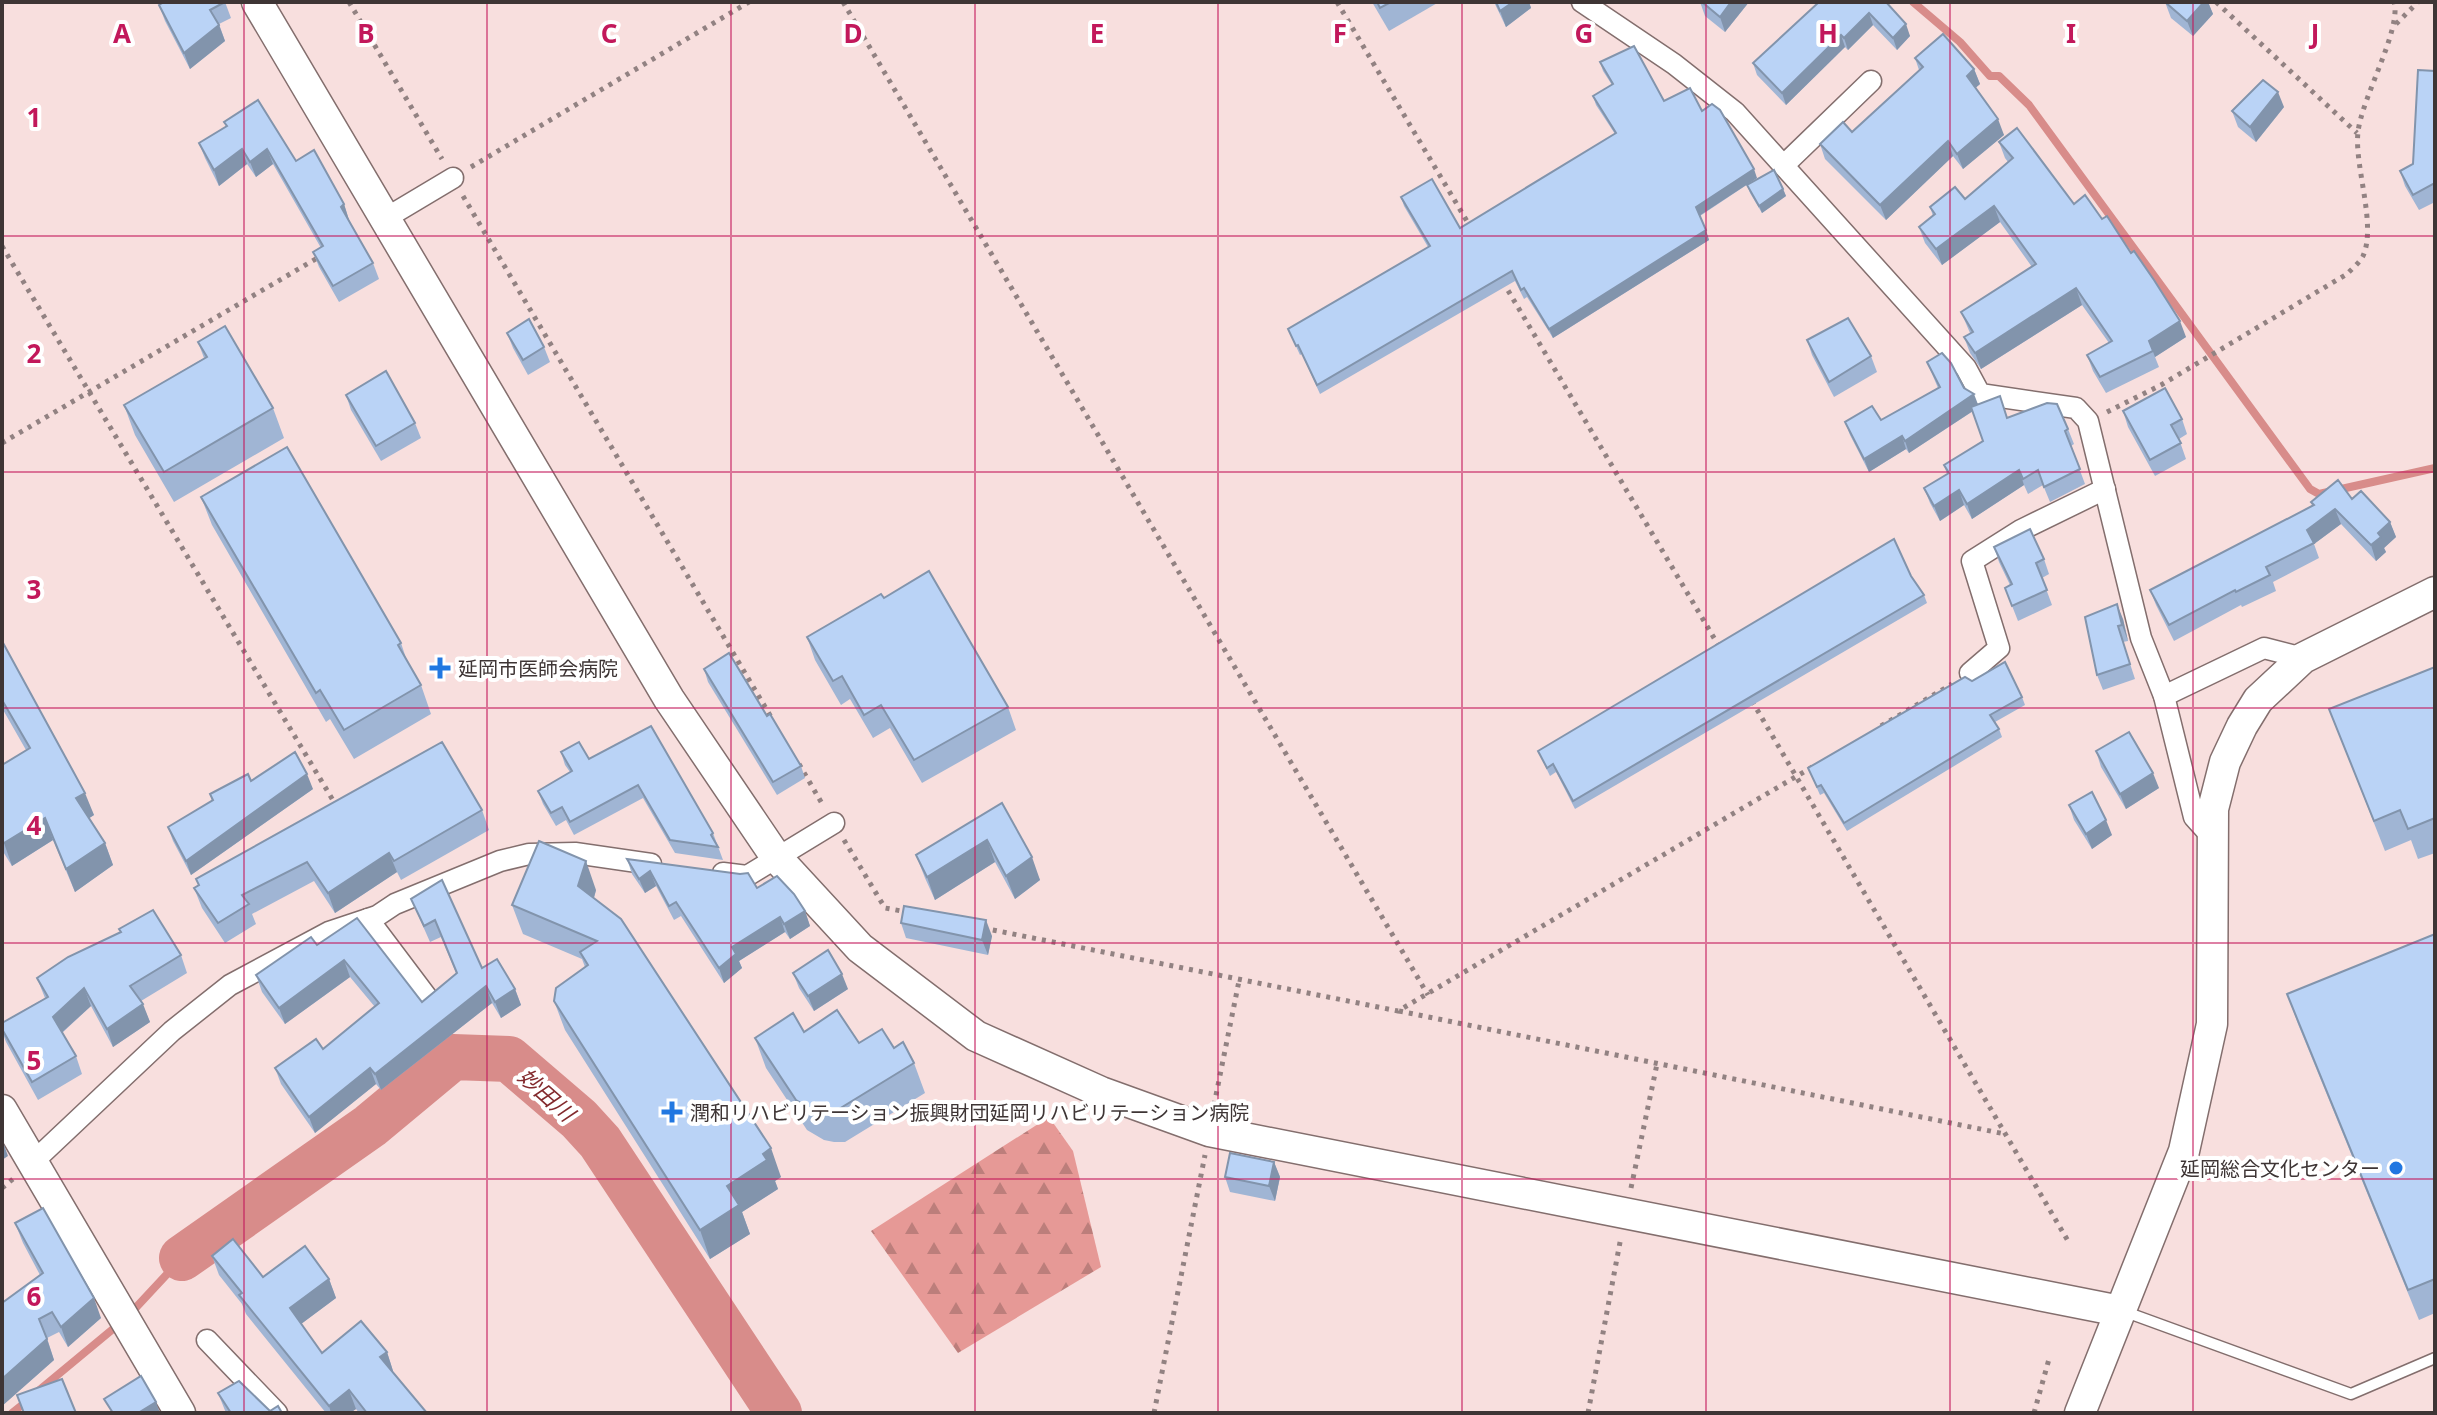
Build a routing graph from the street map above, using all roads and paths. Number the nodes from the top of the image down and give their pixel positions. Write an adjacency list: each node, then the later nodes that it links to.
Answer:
1 (257, 2): 15 (street)
2 (349, 2): 14 (path)
3 (749, 2): 14 (path)
4 (843, 2): 45 (path)
5 (1337, 2): 16 (path)
6 (1582, 2): 13 (street)
7 (2216, 2): 12 (path)
8 (2394, 2): 10 (path)
9 (2418, 2): 10 (path)
10 (2395, 25): 12 (path)
11 (1871, 81): 13 (street)
12 (2357, 133): 21 (path)
13 (1784, 165): 21 (street)
14 (453, 178): 15 (street); 30 (path)
15 (386, 218): 38 (street)
16 (1474, 233)
17 (2, 246): 20 (path)
18 (332, 250): 20 (path)
19 (1498, 274): 25 (path)
20 (89, 392): 22 (path); 35 (path)
21 (2088, 421): 23 (street)
22 (2, 443)
23 (2105, 489): 27 (street); 29 (street)
24 (2432, 601): 26 (street)
25 (1724, 654)
26 (2303, 658): 29 (street); 37 (street)
27 (1970, 673): 31 (path)
28 (1748, 695): 34 (path)
29 (2164, 696): 37 (street)
30 (777, 727)
31 (1877, 729)
32 (793, 754): 36 (path)
33 (1823, 760): 34 (path)
34 (1797, 776): 45 (path); 50 (path)
35 (339, 810)
36 (834, 823): 38 (street); 41 (path)
37 (2212, 837): 53 (street)
38 (776, 857): 40 (street); 49 (street)
39 (670, 867): 42 (street)
40 (701, 870)
41 (916, 914)
42 (368, 919): 46 (street); 51 (street)
43 (977, 927): 44 (path)
44 (1239, 981): 47 (path); 49 (path)
45 (1428, 995): 47 (path)
46 (429, 1000)
47 (1398, 1011): 50 (path)
48 (2, 1110): 51 (street)
49 (1209, 1131): 53 (street); 59 (path)
50 (2006, 1135): 52 (path)
51 (33, 1162): 57 (street)
52 (2068, 1241)
53 (2120, 1311): 55 (lane); 61 (street)
54 (207, 1340): 58 (street)
55 (2435, 1358)
56 (2049, 1359): 60 (path)
57 (180, 1413)
58 (277, 1413)
59 (1154, 1413)
60 (2034, 1413)
61 (2080, 1413)

